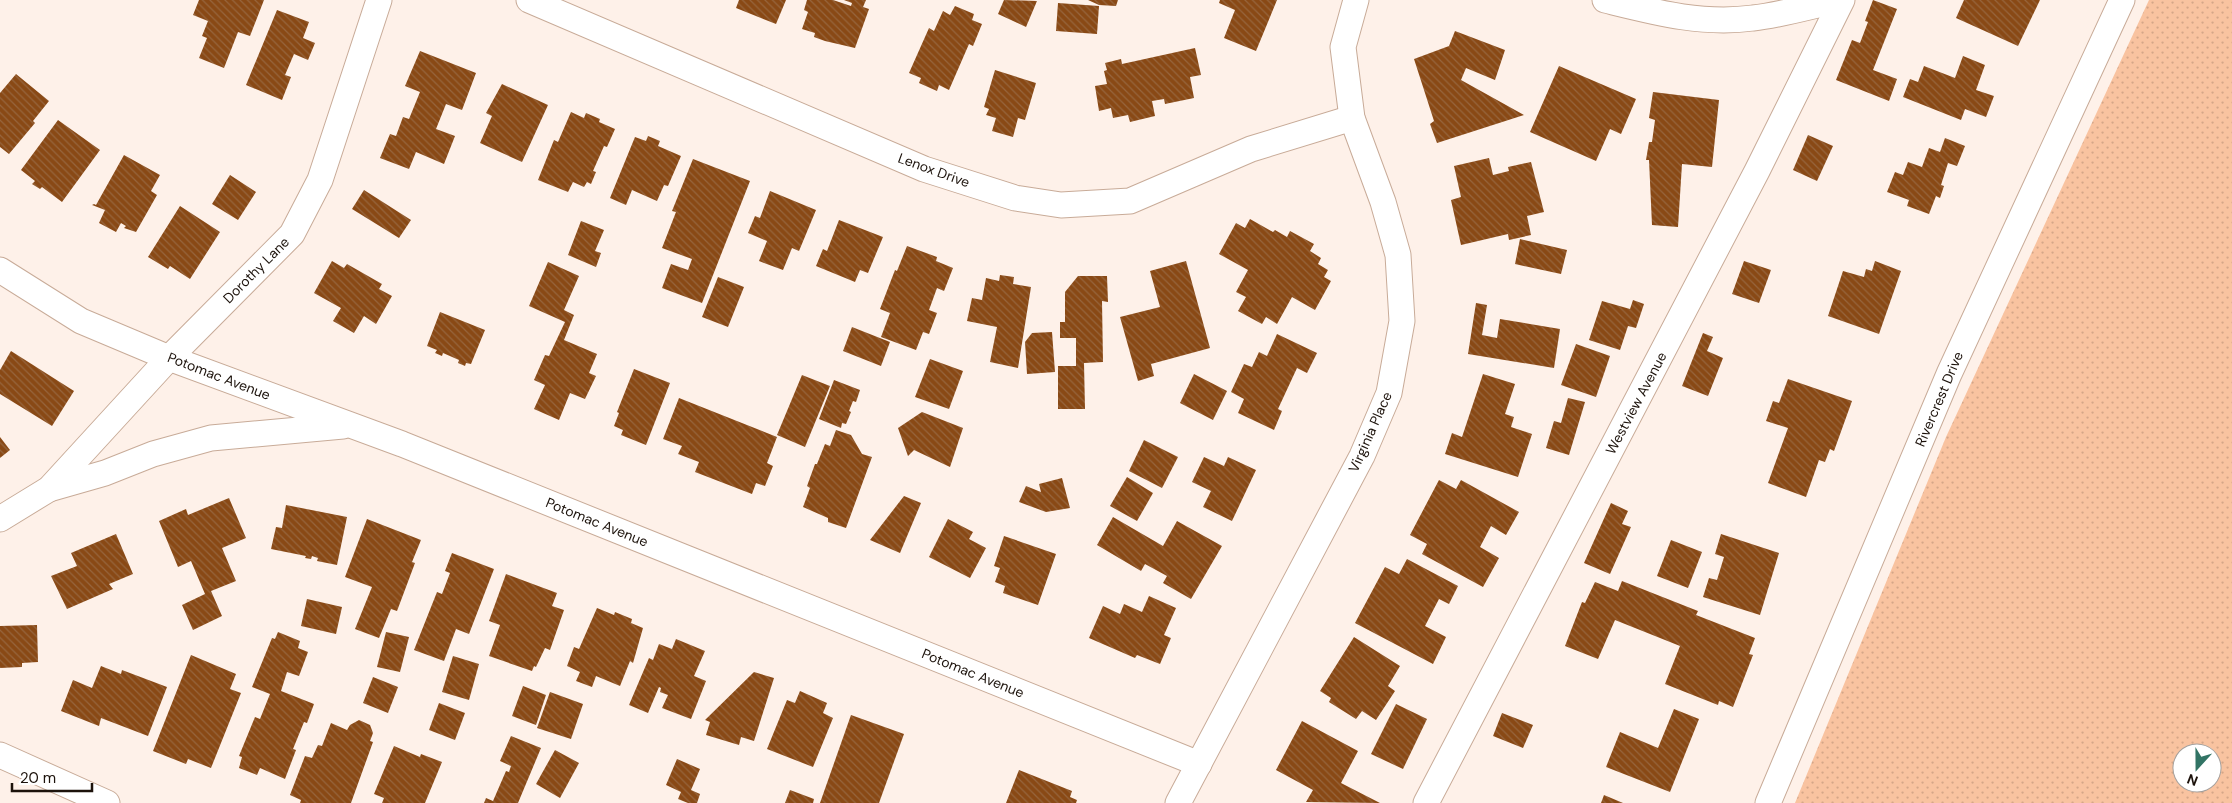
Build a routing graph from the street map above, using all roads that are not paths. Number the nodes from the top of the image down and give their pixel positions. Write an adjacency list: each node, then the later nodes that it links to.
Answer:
1 (379, 0): 9 (street, Dorothy Lane)
2 (529, 0): 7 (street, Lenox Drive)
3 (1356, 0): 7 (street, Virginia Place)
4 (1605, 0): 5 (street)
5 (1840, 0): 17 (street, Westview Avenue)
6 (2122, 0): 18 (street, Rivercrest Drive)
7 (1352, 118): 14 (street, Virginia Place)
8 (0, 270): 9 (street, Potomac Avenue)
9 (169, 358): 10 (street, Potomac Avenue); 11 (street, Dorothy Lane)
10 (350, 425): 11 (street, Dorothy Lane); 14 (street, Potomac Avenue)
11 (49, 489): 12 (street, Dorothy Lane)
12 (0, 518)
13 (0, 755): 15 (street)
14 (1199, 764): 16 (street, Virginia Place)
15 (107, 803)
16 (1178, 803)
17 (1426, 803)
18 (1768, 803)

